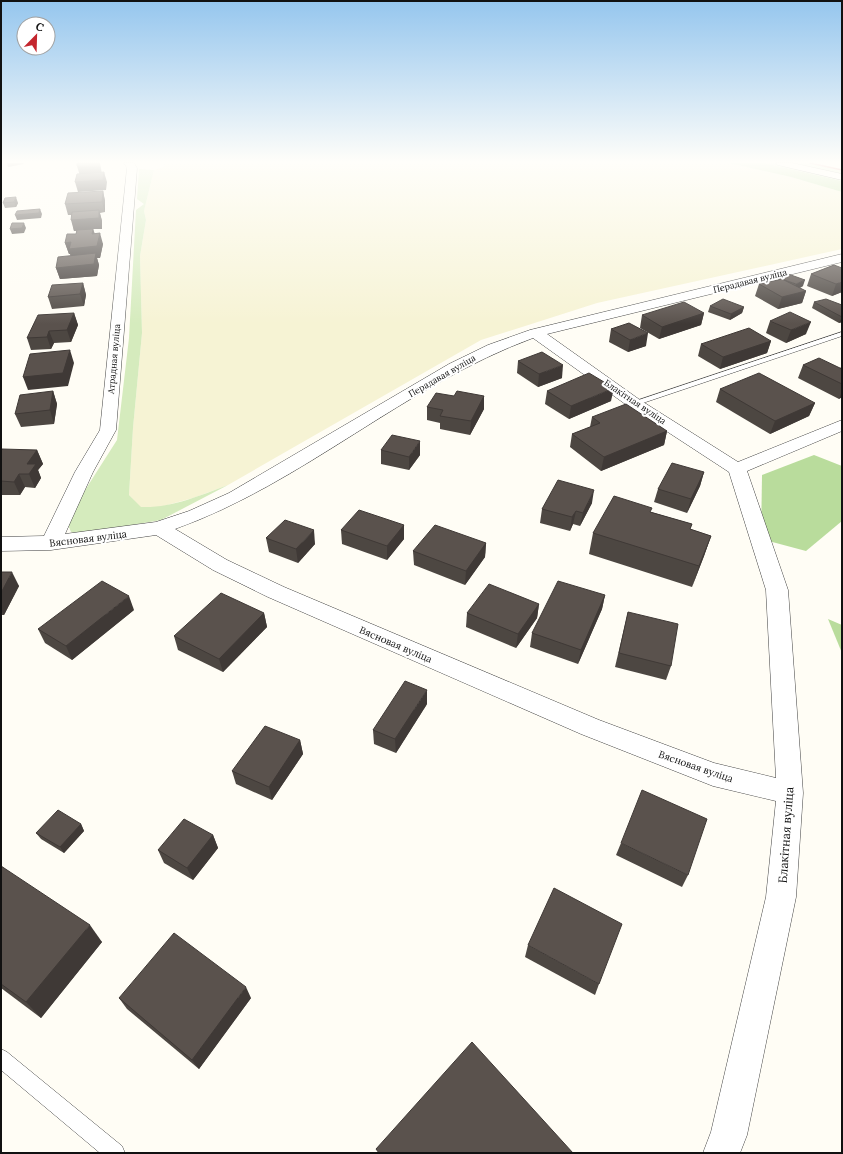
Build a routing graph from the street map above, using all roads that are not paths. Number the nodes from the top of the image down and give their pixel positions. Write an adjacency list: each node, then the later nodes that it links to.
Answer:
1 (128, 217): 9 (street, Атрадная вуліца)
2 (842, 258): 3 (street, Перадавая вуліца)
3 (535, 333): 5 (street, Блакітная вуліца); 8 (street, Перадавая вуліца)
4 (842, 334): 5 (lane)
5 (634, 403): 7 (street, Блакітная вуліца)
6 (842, 425): 7 (street)
7 (737, 469): 11 (street, Блакітная вуліца)
8 (159, 528): 9 (street, Вясновая вуліца); 11 (street, Вясновая вуліца)
9 (51, 543): 10 (street, Вясновая вуліца)
10 (1, 544)
11 (790, 794): 14 (street, Блакітная вуліца)
12 (1, 1058): 13 (lane)
13 (115, 1153)
14 (720, 1153)

